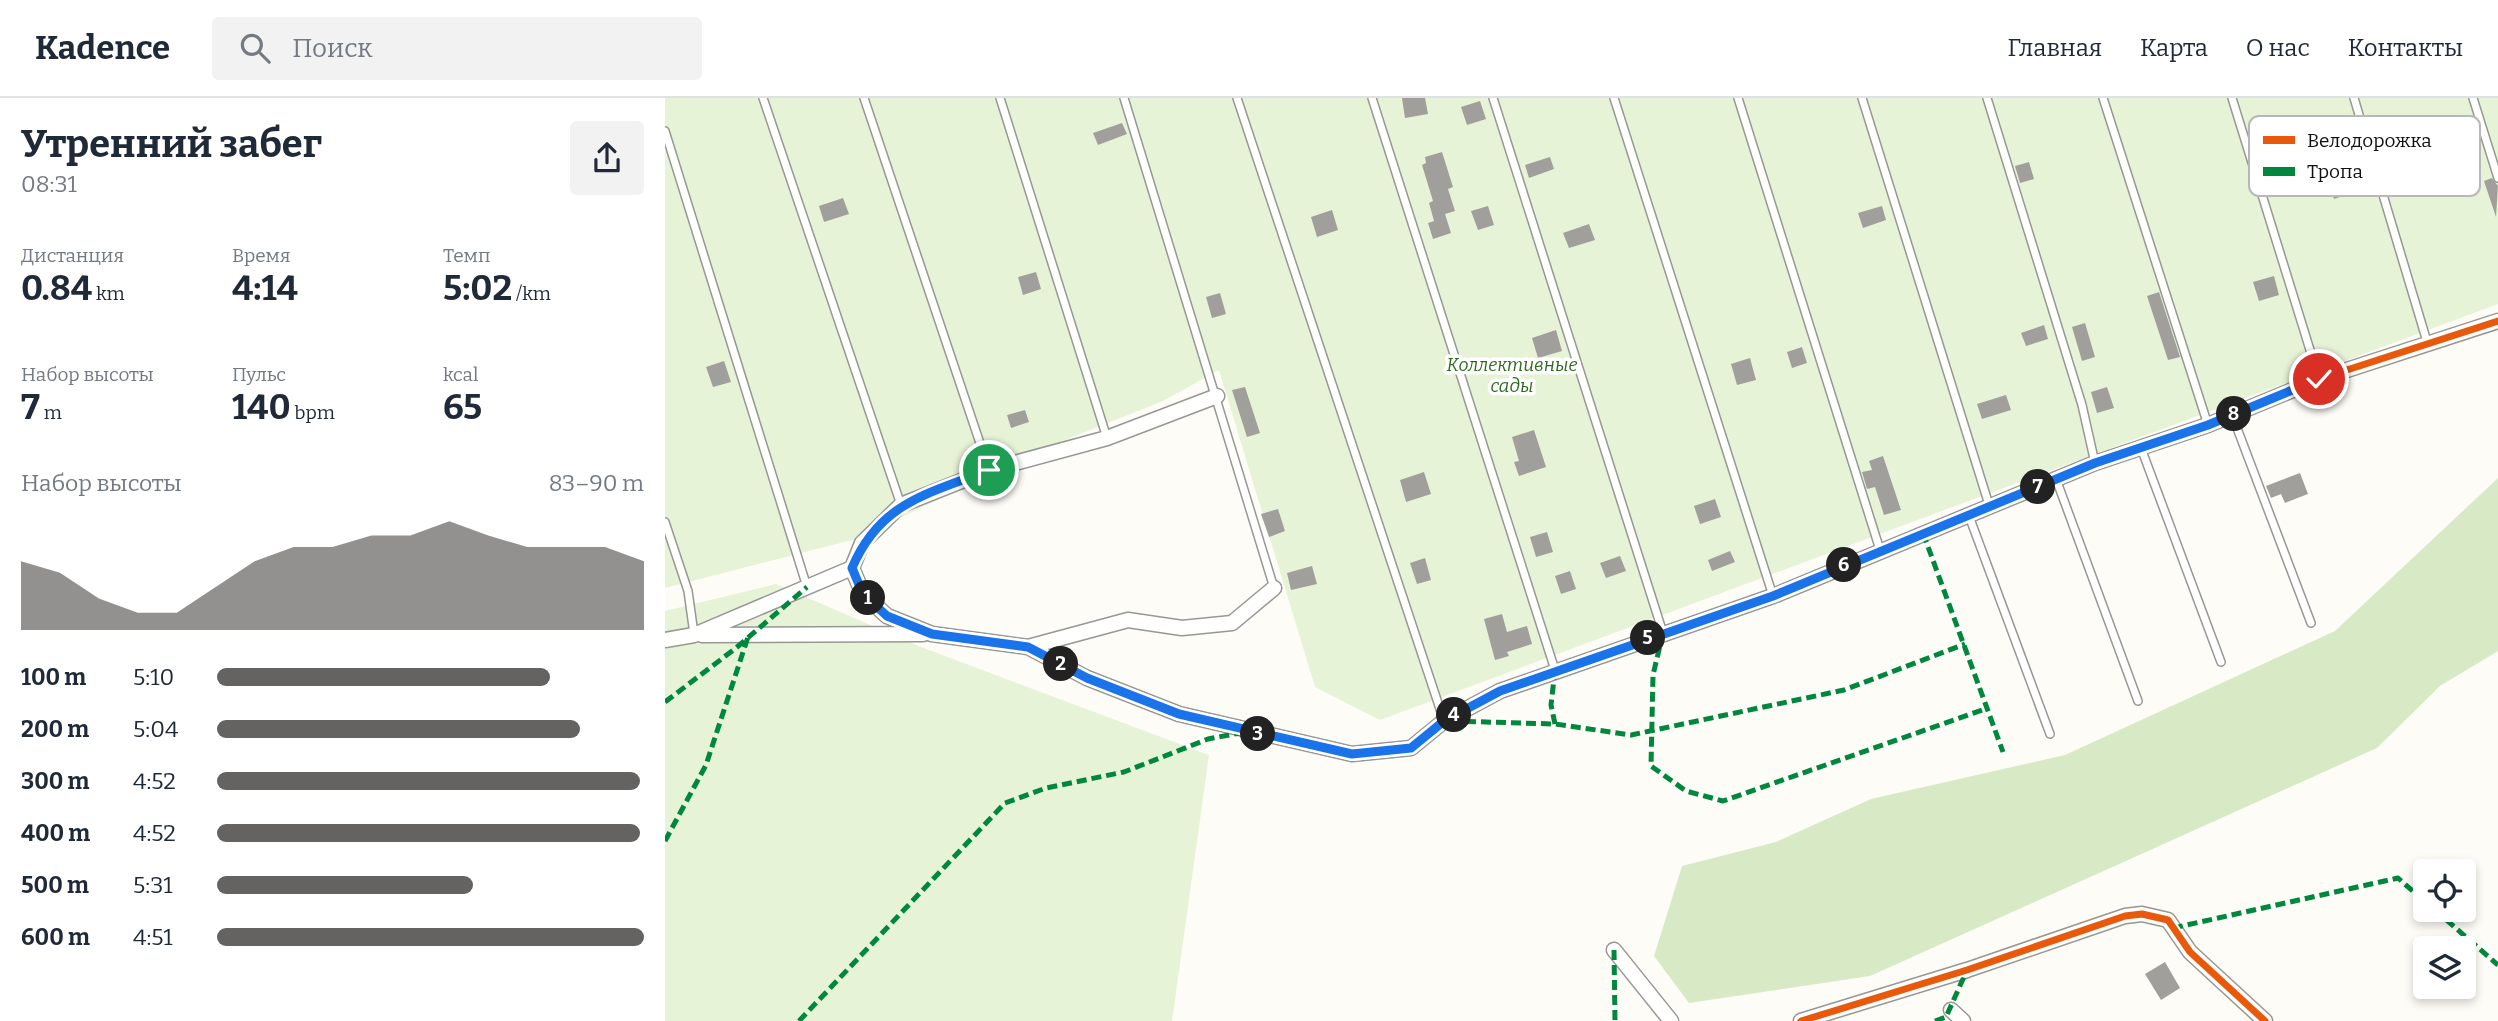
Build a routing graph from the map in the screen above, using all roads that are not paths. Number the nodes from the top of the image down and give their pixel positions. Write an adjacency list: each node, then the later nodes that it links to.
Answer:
1 (763, 98): 35 (lane)
2 (864, 98): 33 (lane)
3 (1000, 98): 30 (lane)
4 (1124, 98): 27 (lane)
5 (1237, 98): 53 (lane)
6 (1372, 98): 51 (lane)
7 (1493, 98): 45 (lane)
8 (1614, 98): 43 (lane)
9 (1738, 98): 39 (lane)
10 (1862, 98): 36 (lane)
11 (1987, 98): 32 (lane)
12 (2103, 98): 29 (lane)
13 (2232, 98): 20 (lane)
14 (2354, 98): 16 (lane)
15 (2473, 98): 17 (lane)
16 (2359, 116)
17 (2479, 116)
18 (2480, 120): 21 (lane)
19 (665, 131): 41 (lane)
20 (2249, 153)
21 (2498, 178)
22 (2262, 196): 26 (lane)
23 (2383, 196): 25 (lane)
24 (2498, 321): 25 (street)
25 (2428, 345): 26 (street)
26 (2319, 379): 28 (street)
27 (1217, 396): 30 (street); 42 (lane)
28 (2232, 415): 29 (street); 44 (lane)
29 (2208, 425): 31 (street)
30 (1107, 438): 33 (street)
31 (2140, 447): 32 (street); 50 (lane)
32 (2095, 463): 34 (street)
33 (989, 470): 35 (street)
34 (2056, 479): 36 (street); 52 (lane)
35 (901, 505): 40 (street)
36 (1990, 508): 37 (street)
37 (1969, 516): 39 (street); 54 (lane)
38 (665, 522): 47 (lane)
39 (1880, 550): 43 (street)
40 (852, 568): 41 (street); 46 (street)
41 (807, 587): 47 (street)
42 (1274, 588): 49 (street)
43 (1773, 596): 45 (street)
44 (2311, 622)
45 (1663, 633): 51 (street)
46 (932, 634): 47 (street); 49 (street)
47 (694, 635): 48 (street)
48 (665, 640)
49 (1028, 647): 53 (street)
50 (2221, 662)
51 (1555, 670): 53 (street)
52 (2138, 701)
53 (1444, 721)
54 (2050, 734)
55 (1614, 950): 57 (street)
56 (1951, 1010): 59 (street)
57 (1671, 1021)
58 (1801, 1021): 60 (street)
59 (1963, 1021)
60 (2265, 1021)

